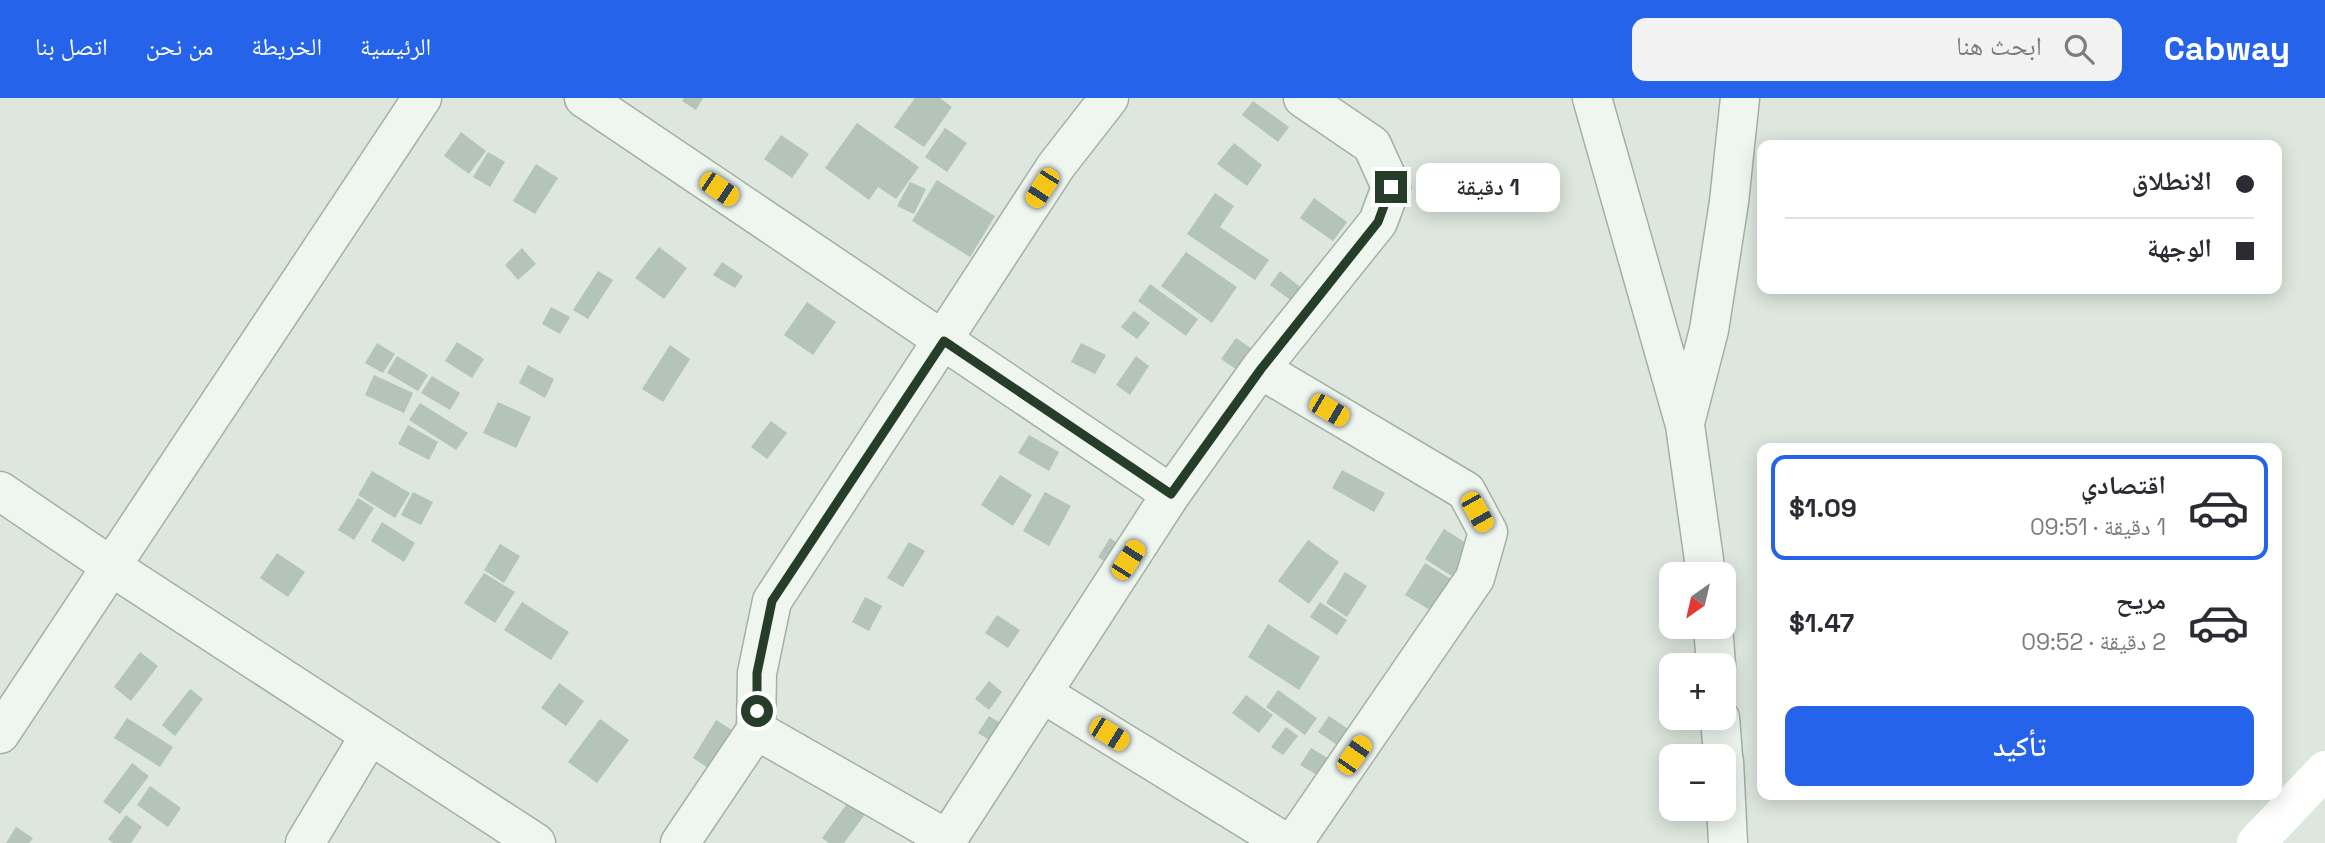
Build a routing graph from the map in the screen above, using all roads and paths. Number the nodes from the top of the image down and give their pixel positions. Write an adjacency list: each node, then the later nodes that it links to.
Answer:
1 (422, 98): 13 (street)
2 (584, 98): 7 (street)
3 (1109, 98): 7 (street)
4 (1303, 98): 8 (street)
5 (1592, 98): 9 (street)
6 (1740, 98): 9 (street)
7 (944, 341): 11 (street); 15 (street)
8 (1261, 369): 11 (street); 25 (street)
9 (1685, 425): 12 (street)
10 (0, 491): 13 (street)
11 (1171, 494): 14 (street)
12 (1704, 562)
13 (113, 567): 16 (street); 17 (street)
14 (1042, 693): 20 (street); 24 (street)
15 (756, 730): 20 (street); 23 (street)
16 (0, 734)
17 (370, 735): 21 (street); 22 (street)
18 (2325, 770): 27 (street)
19 (1727, 821): 26 (street)
20 (946, 841)
21 (306, 843)
22 (536, 843)
23 (680, 843)
24 (1286, 843)
25 (1293, 843)
26 (1728, 843)
27 (2256, 843)

